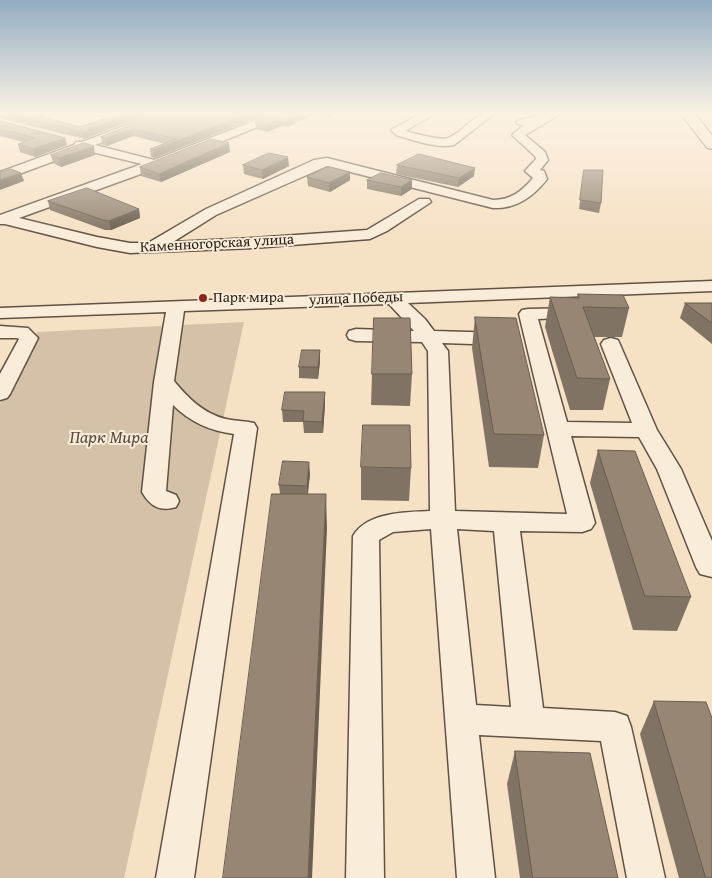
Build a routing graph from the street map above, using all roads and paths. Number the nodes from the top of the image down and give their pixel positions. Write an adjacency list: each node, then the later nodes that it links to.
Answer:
1 (62, 154): 8 (street)
2 (115, 154): 7 (street)
3 (181, 154): 7 (street)
4 (540, 154): 6 (street)
5 (341, 155): 6 (street)
6 (327, 162): 11 (street)
7 (155, 164): 10 (street)
8 (0, 177)
9 (424, 202): 11 (street, Каменногорская улица)
10 (1, 216): 11 (street, Каменногорская улица)
11 (153, 246)
12 (712, 286): 14 (street, улица Победы)
13 (392, 297): 14 (street, улица Победы); 15 (street, улица Победы); 18 (street)
14 (428, 297): 18 (street)
15 (176, 305): 16 (street, улица Победы); 23 (street)
16 (0, 313)
17 (596, 313): 21 (street)
18 (423, 330): 20 (street); 21 (street); 28 (street)
19 (0, 332): 24 (street)
20 (356, 336)
21 (534, 340): 25 (street)
22 (611, 344): 26 (street)
23 (164, 382): 27 (street); 33 (street)
24 (0, 394)
25 (557, 429): 26 (street); 29 (street)
26 (646, 430): 30 (street)
27 (167, 501)
28 (443, 520): 29 (street); 31 (street); 34 (street)
29 (506, 522): 32 (street)
30 (711, 569)
31 (462, 719): 32 (street); 35 (street)
32 (529, 722): 36 (street)
33 (175, 878)
34 (365, 878)
35 (476, 878)
36 (646, 878)

